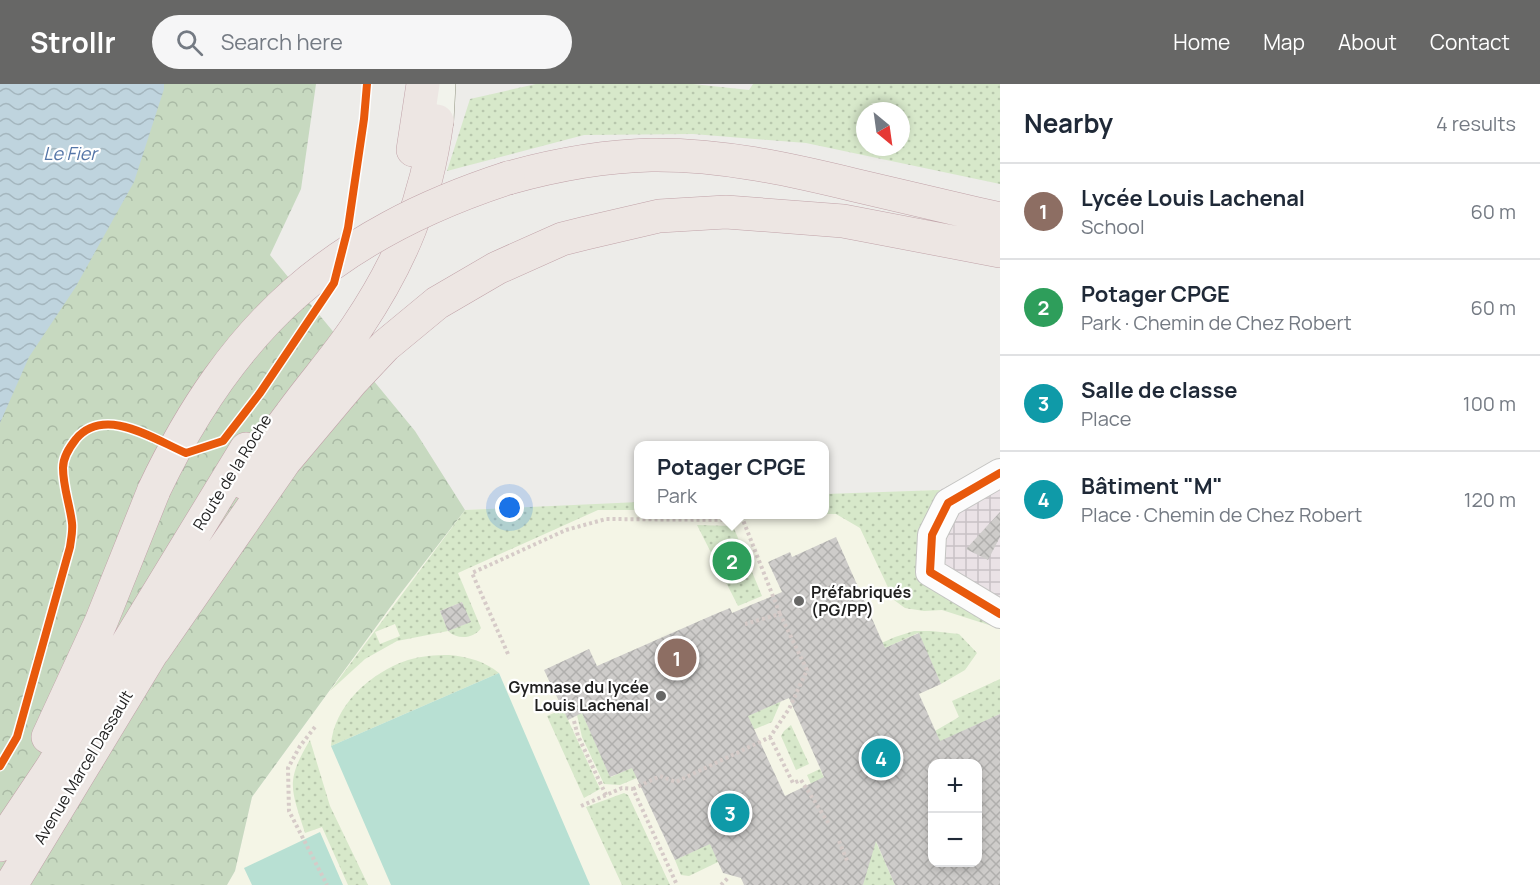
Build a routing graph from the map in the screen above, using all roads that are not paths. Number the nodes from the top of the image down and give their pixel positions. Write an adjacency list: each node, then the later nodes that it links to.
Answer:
1 (423, 84): 10 (highway, Route de la Roche)
2 (439, 84): 3 (main road, Route de la Roche)
3 (437, 121): 8 (highway, Route de la Roche)
4 (1000, 219): 9 (highway, bridge)
5 (1000, 251): 8 (highway)
6 (1000, 472): 7 (street)
7 (1000, 614)
8 (154, 650): 11 (highway, Avenue Marcel Dassault)
9 (0, 831)
10 (0, 845)
11 (12, 885)

